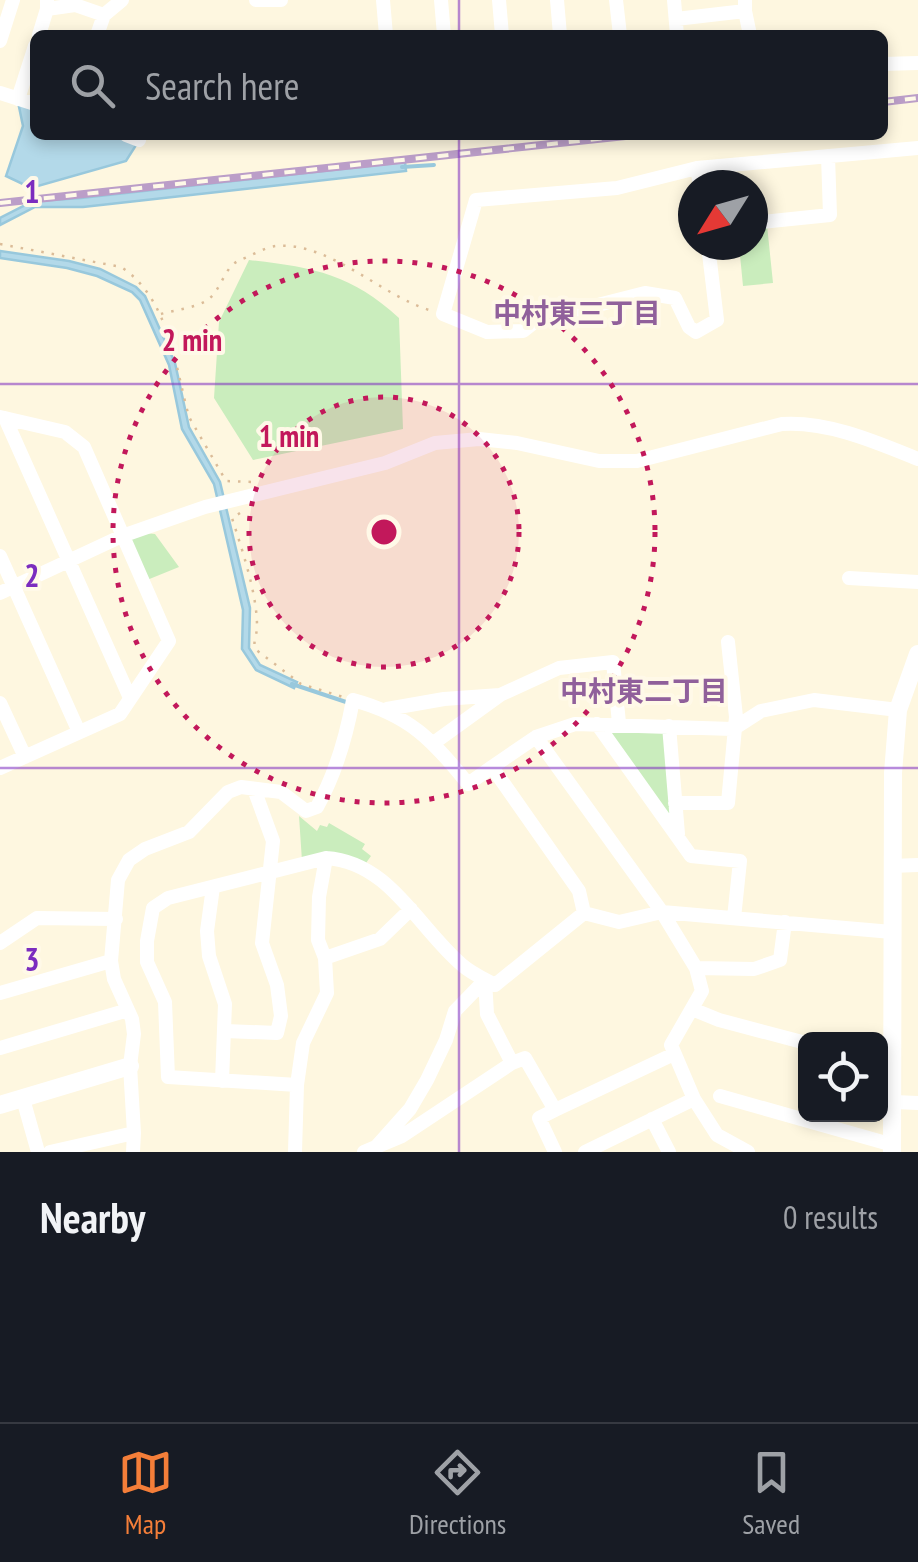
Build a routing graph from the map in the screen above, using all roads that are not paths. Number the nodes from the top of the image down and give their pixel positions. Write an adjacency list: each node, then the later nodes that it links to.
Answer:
1 (14, 0): 22 (street)
2 (122, 0): 13 (street)
3 (256, 0): 4 (street)
4 (281, 0)
5 (383, 0): 16 (street)
6 (441, 0): 17 (street)
7 (499, 0): 18 (street)
8 (557, 0): 19 (street)
9 (616, 0): 20 (street)
10 (674, 0): 14 (street)
11 (47, 5): 13 (street); 15 (street)
12 (745, 5): 14 (street); 21 (street)
13 (102, 27)
14 (677, 27)
15 (40, 30)
16 (386, 30)
17 (444, 30)
18 (502, 30)
19 (560, 30)
20 (619, 30)
21 (749, 30)
22 (0, 41)
23 (30, 61): 27 (street)
24 (888, 64): 25 (street)
25 (918, 64)
26 (0, 93): 27 (street)
27 (18, 98): 28 (street)
28 (30, 102)
29 (918, 148): 30 (street)
30 (828, 156): 31 (street); 34 (street)
31 (697, 168): 32 (street)
32 (689, 170)
33 (678, 173): 35 (street)
34 (768, 222)
35 (710, 260)
36 (2, 417): 38 (street); 40 (street)
37 (918, 459): 38 (street)
38 (122, 536): 40 (street); 47 (street)
39 (0, 556): 43 (street)
40 (67, 562): 43 (street); 47 (street)
41 (848, 578): 42 (street)
42 (918, 582)
43 (7, 590): 55 (street)
44 (728, 642): 54 (street)
45 (918, 654): 48 (street)
46 (500, 695): 50 (street); 51 (street); 57 (street)
47 (130, 698): 55 (street)
48 (907, 701): 54 (street); 66 (street)
49 (0, 703): 58 (street)
50 (387, 709): 57 (street); 61 (street)
51 (620, 723): 52 (street); 53 (street)
52 (597, 724): 56 (street); 63 (street)
53 (669, 726): 54 (street); 62 (street)
54 (733, 729): 62 (street)
55 (79, 732): 58 (street)
56 (536, 737): 59 (street); 70 (street)
57 (435, 742): 59 (street)
58 (26, 757): 60 (street)
59 (492, 767): 71 (street)
60 (0, 768)
61 (254, 789): 67 (street); 73 (street)
62 (675, 802): 63 (street)
63 (678, 838): 72 (street)
64 (326, 858): 67 (street); 69 (street); 77 (street)
65 (918, 865): 66 (street)
66 (891, 866): 75 (street)
67 (270, 872): 68 (street); 84 (street)
68 (214, 887): 84 (street); 92 (street)
69 (411, 909): 77 (street); 80 (street)
70 (662, 912): 71 (street); 72 (street); 79 (street)
71 (584, 913): 80 (street)
72 (734, 918): 74 (street)
73 (116, 919): 76 (street); 78 (street)
74 (785, 922): 75 (street); 79 (street)
75 (892, 932): 86 (street)
76 (0, 944)
77 (325, 958): 93 (street)
78 (111, 961): 81 (street); 83 (street)
79 (696, 968): 82 (street)
80 (486, 980): 89 (street); 103 (street)
81 (0, 993)
82 (692, 1009): 85 (street); 88 (street)
83 (128, 1010): 87 (street); 90 (street)
84 (225, 1031): 92 (street)
85 (798, 1041)
86 (888, 1044)
87 (0, 1048)
88 (674, 1054): 96 (street); 100 (street)
89 (512, 1062): 100 (street); 103 (street)
90 (130, 1066): 95 (street); 102 (street)
91 (888, 1076): 97 (street)
92 (222, 1081): 93 (street)
93 (297, 1086): 108 (street)
94 (720, 1096): 104 (street)
95 (23, 1098): 99 (street); 105 (street)
96 (694, 1099): 101 (street); 112 (street)
97 (894, 1102): 98 (street); 104 (street)
98 (918, 1103)
99 (0, 1105)
100 (555, 1110): 109 (street)
101 (652, 1120): 110 (street); 111 (street)
102 (134, 1132): 106 (street); 107 (street)
103 (371, 1149)
104 (892, 1149)
105 (38, 1152)
106 (50, 1152)
107 (133, 1152)
108 (295, 1152)
109 (555, 1152)
110 (585, 1152)
111 (669, 1152)
112 (748, 1152)

